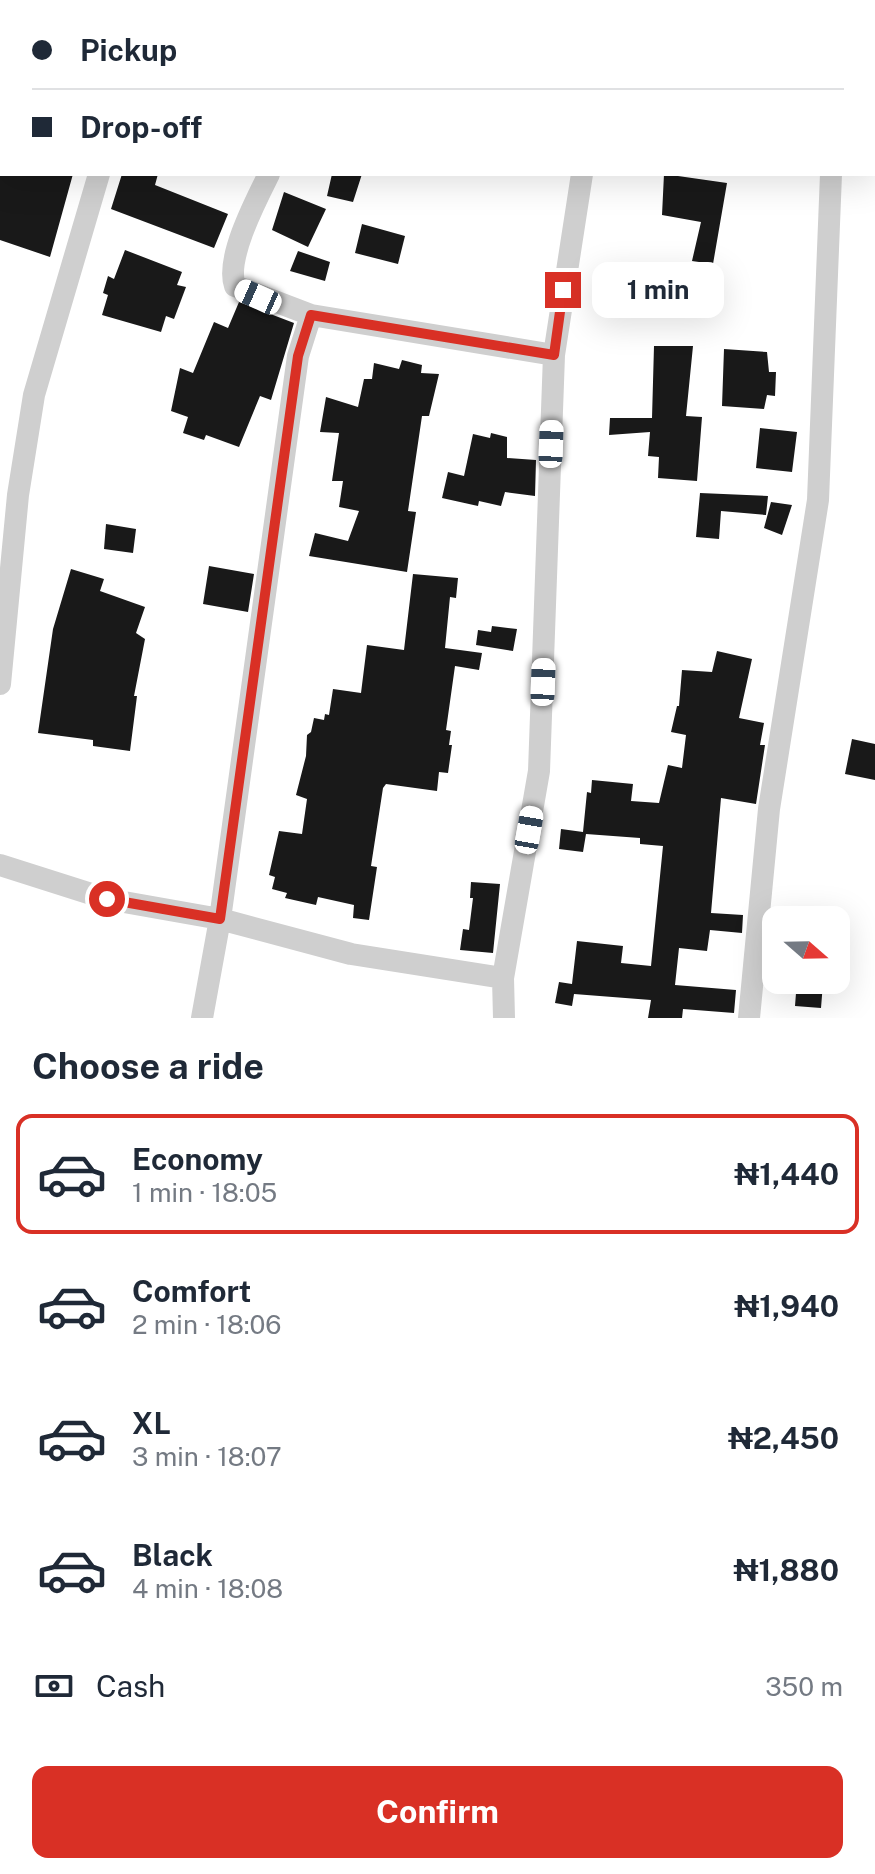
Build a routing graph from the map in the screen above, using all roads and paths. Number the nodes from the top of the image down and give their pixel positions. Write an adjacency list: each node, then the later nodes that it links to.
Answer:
1 (98, 176): 7 (street)
2 (268, 176): 5 (street)
3 (582, 176): 6 (street)
4 (831, 176): 13 (street)
5 (311, 315): 6 (street); 9 (street)
6 (554, 355): 10 (street)
7 (0, 684)
8 (0, 865): 9 (street)
9 (220, 919): 10 (street); 11 (street)
10 (503, 978): 12 (street)
11 (202, 1018)
12 (504, 1018)
13 (749, 1018)

